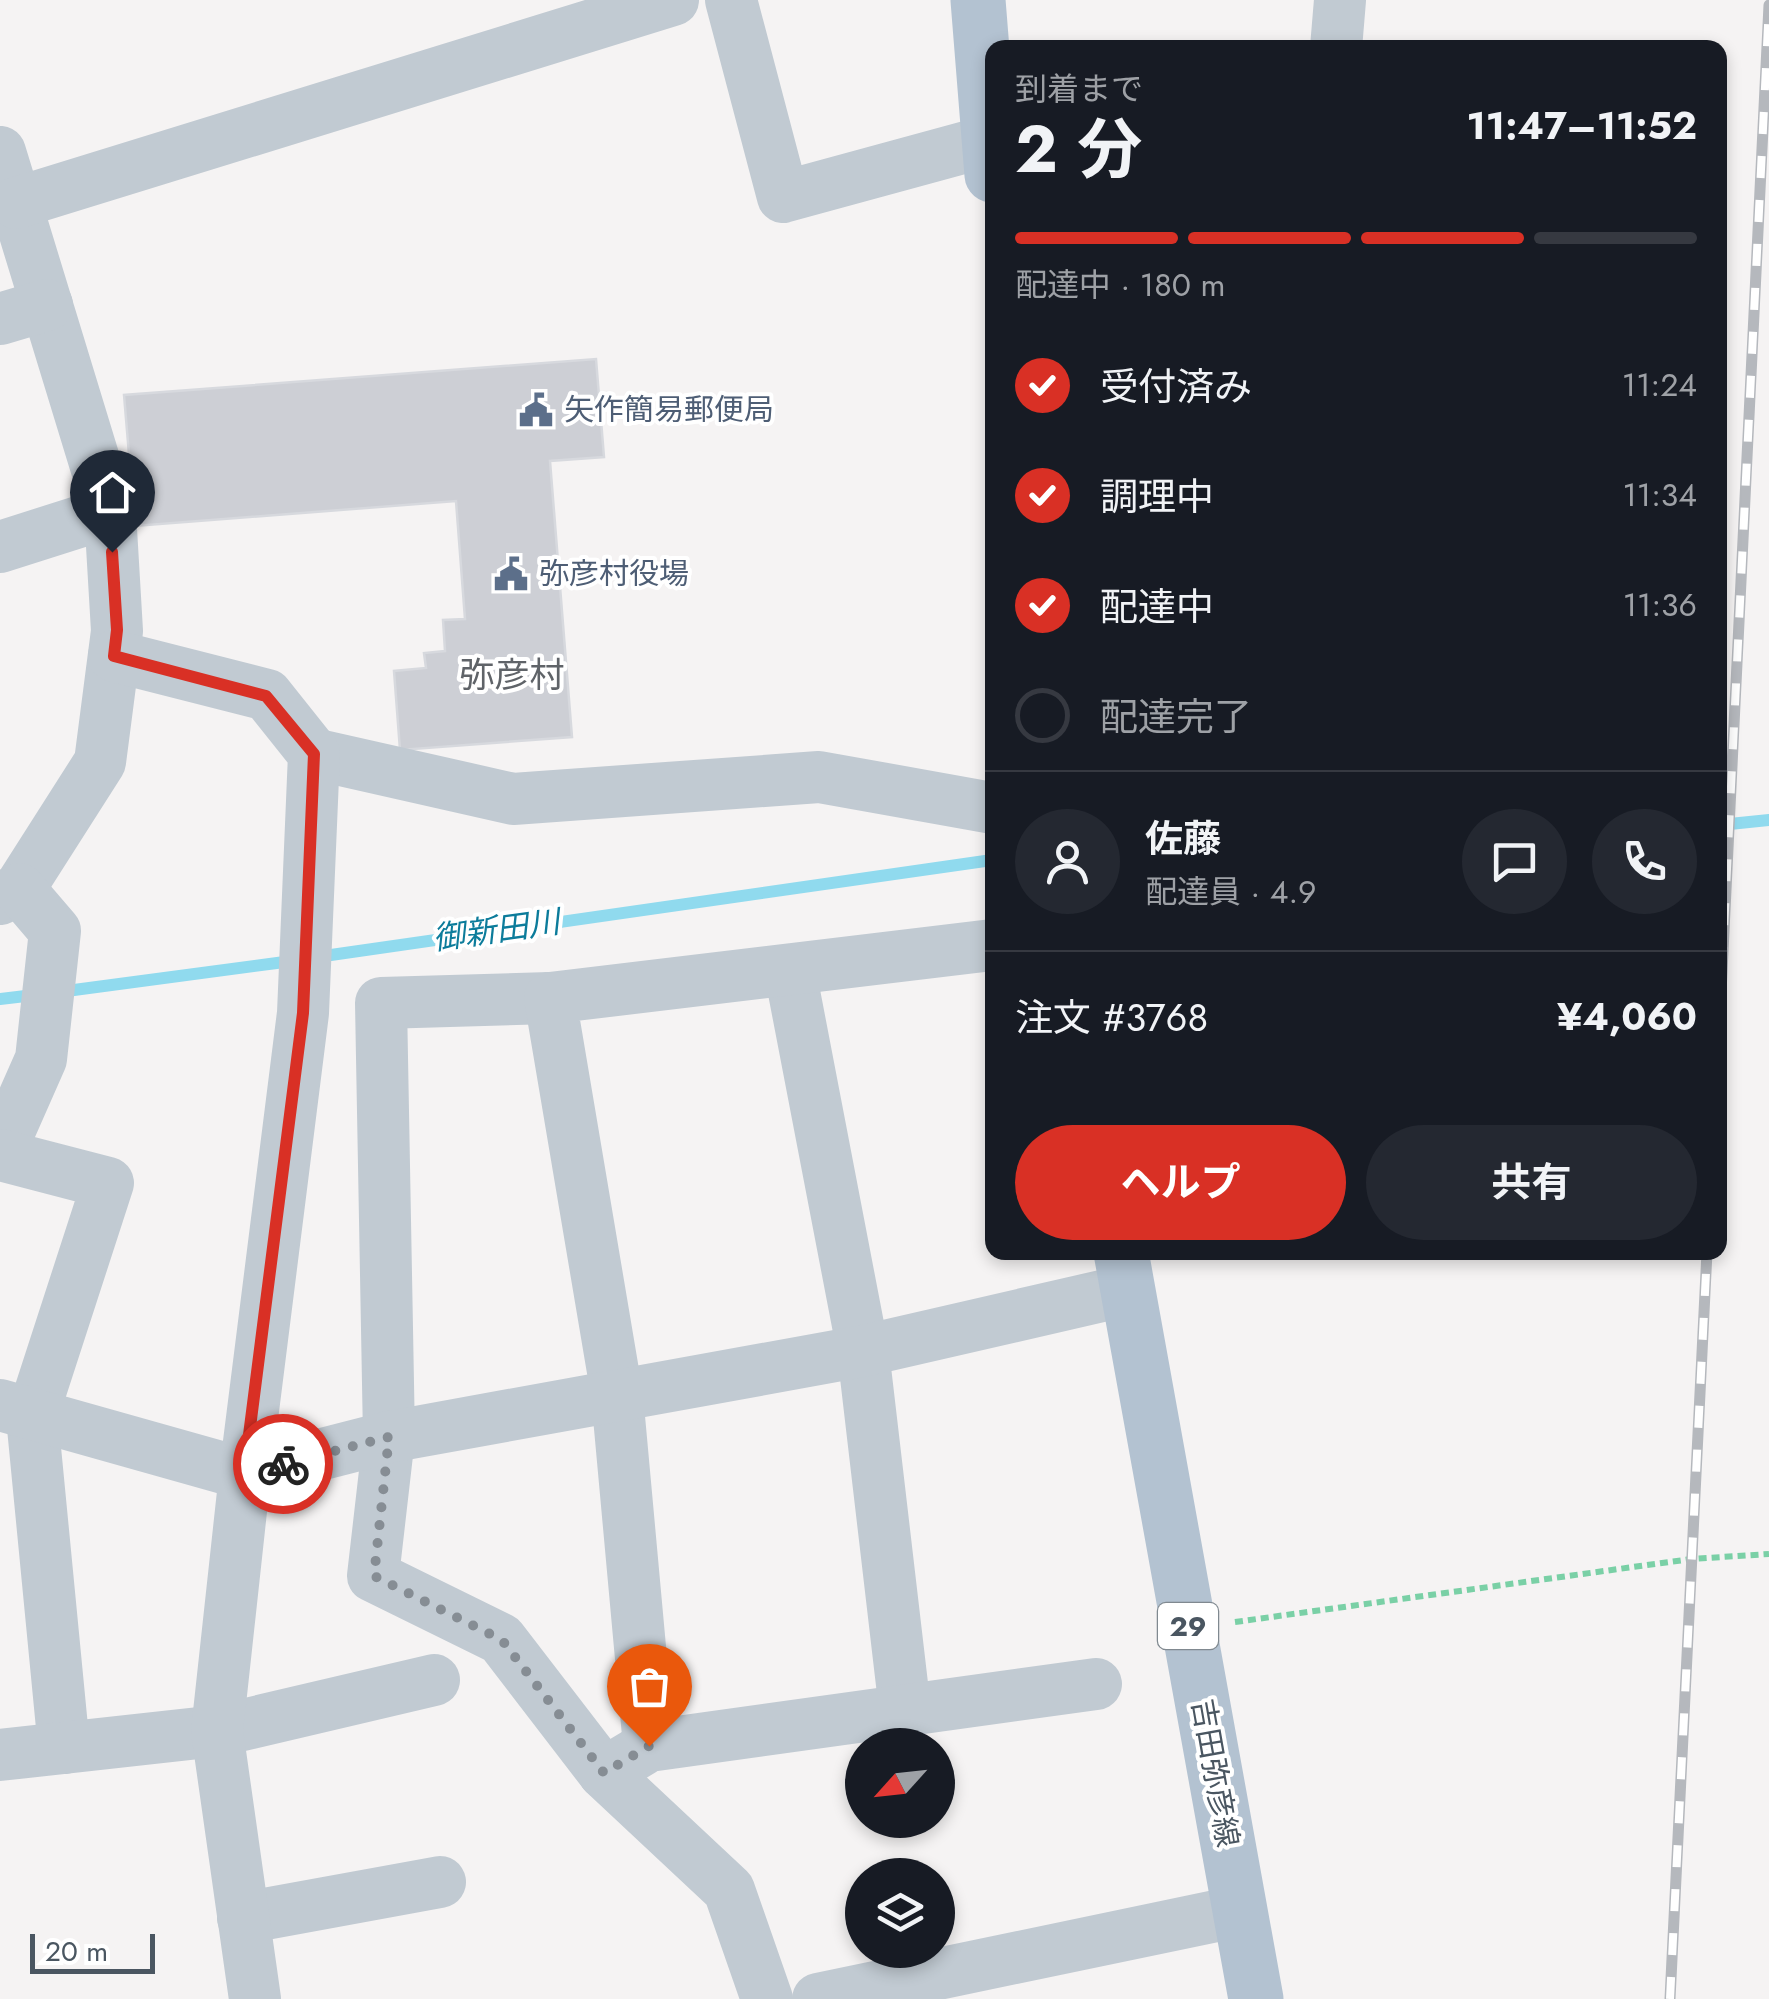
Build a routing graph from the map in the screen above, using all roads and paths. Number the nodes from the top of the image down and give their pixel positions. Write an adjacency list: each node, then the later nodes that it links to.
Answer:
1 (673, 0): 9 (street)
2 (731, 0): 8 (street)
3 (978, 0): 6 (main road)
4 (1340, 0): 5 (street)
5 (1337, 40)
6 (985, 76)
7 (0, 152): 9 (street)
8 (985, 154)
9 (16, 203): 10 (street)
10 (23, 312): 11 (street)
11 (110, 512): 12 (street); 13 (street)
12 (0, 546)
13 (114, 656): 14 (street); 16 (street)
14 (314, 754): 15 (street); 27 (street)
15 (985, 807)
16 (10, 894): 20 (street)
17 (985, 947): 18 (street)
18 (790, 970): 19 (street); 23 (street)
19 (550, 998): 24 (street); 26 (street)
20 (21, 1062): 21 (street)
21 (0, 1154): 25 (street)
22 (1125, 1271): 23 (street); 29 (main road, 吉田弥彦線 / 29)
23 (863, 1352): 24 (street); 32 (street)
24 (617, 1395): 26 (street); 34 (street)
25 (16, 1411): 27 (street); 35 (street)
26 (389, 1437): 27 (street); 37 (street)
27 (244, 1474): 33 (street)
28 (1769, 1554): 29 (path)
29 (1189, 1629): 39 (main road, 吉田弥彦線 / 29)
30 (434, 1680): 33 (street)
31 (1096, 1684): 32 (street)
32 (906, 1710): 34 (street)
33 (216, 1731): 35 (street); 40 (street)
34 (649, 1746): 37 (street)
35 (64, 1748): 36 (street)
36 (0, 1754)
37 (604, 1773): 42 (street)
38 (440, 1882): 40 (street)
39 (1240, 1911): 43 (street); 44 (main road, 吉田弥彦線 / 29)
40 (243, 1918): 41 (street)
41 (255, 1999)
42 (766, 1999)
43 (818, 1999)
44 (1256, 1999)

